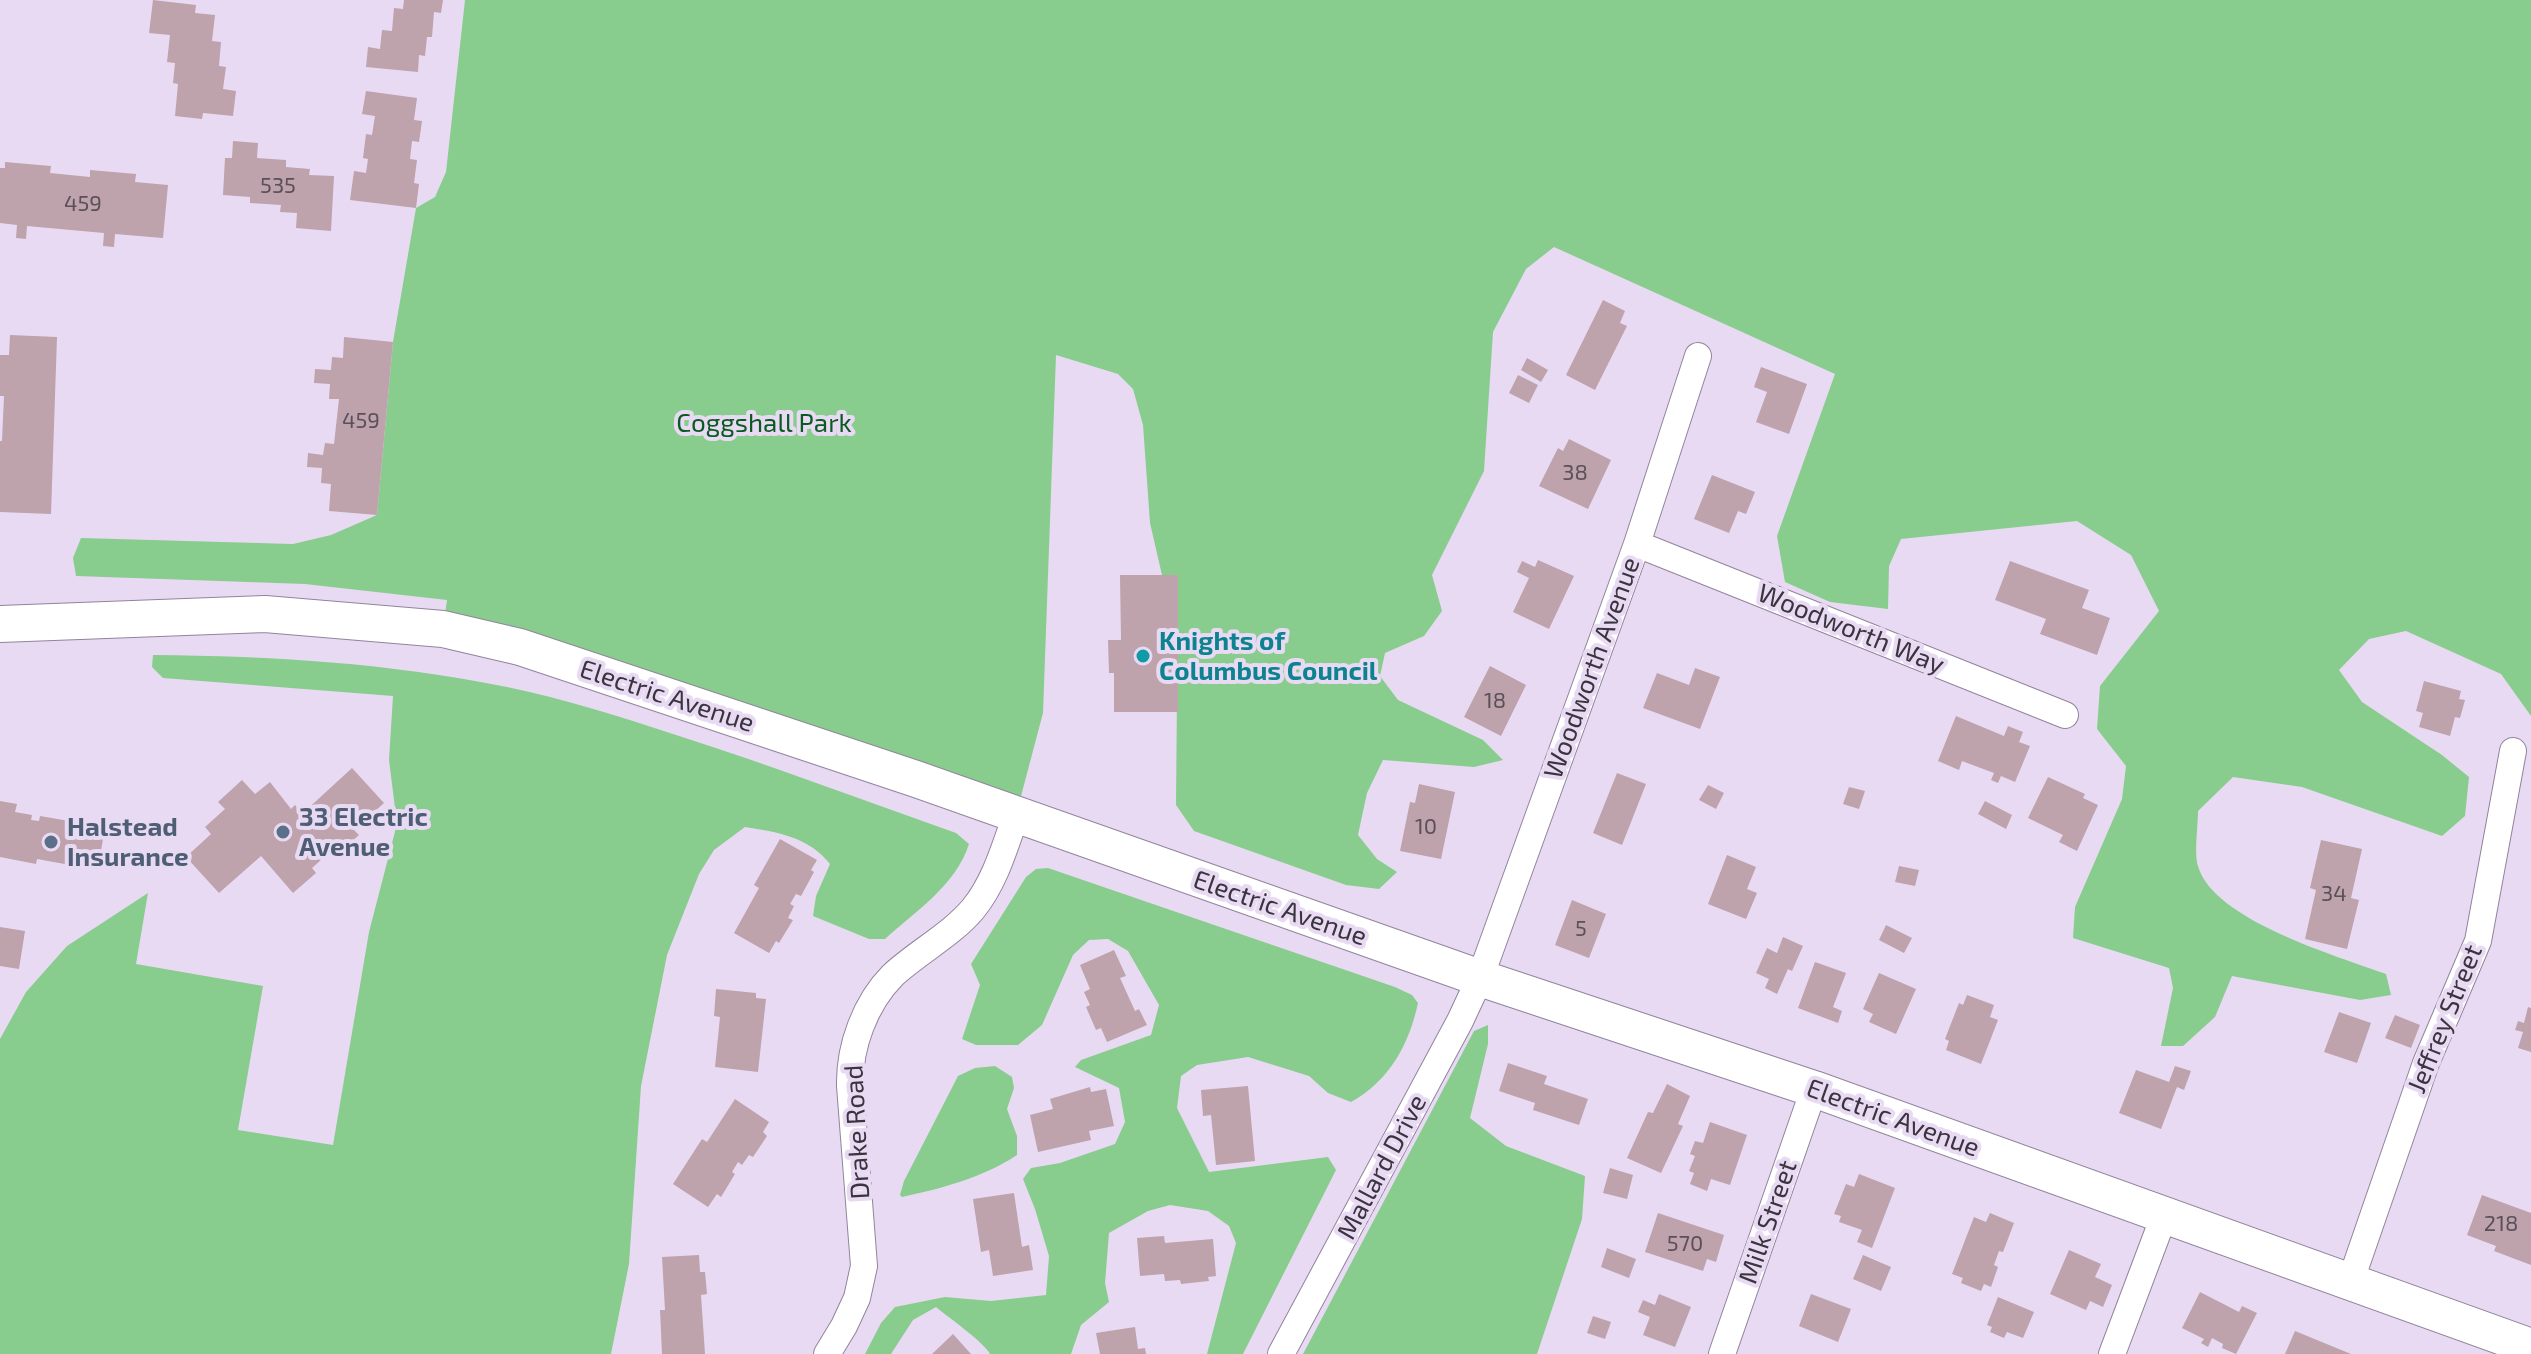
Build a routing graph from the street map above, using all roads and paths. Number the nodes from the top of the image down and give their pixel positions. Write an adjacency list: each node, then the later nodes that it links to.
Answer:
1 (1698, 356): 2 (street, Woodworth Avenue)
2 (1637, 544): 4 (street, Woodworth Way); 7 (street, Woodworth Avenue)
3 (0, 624): 6 (main road, Electric Avenue)
4 (2065, 715)
5 (2513, 751): 10 (street, Jeffrey Street)
6 (1016, 815): 7 (main road, Electric Avenue); 12 (street, Drake Road)
7 (1480, 978): 8 (main road, Electric Avenue); 13 (street, Mallard Drive)
8 (1814, 1089): 9 (main road, Electric Avenue); 14 (street, Milk Street)
9 (2164, 1216): 10 (main road, Electric Avenue); 15 (street)
10 (2351, 1280): 11 (main road, Electric Avenue)
11 (2531, 1347)
12 (827, 1354)
13 (1281, 1354)
14 (1722, 1354)
15 (2112, 1354)

